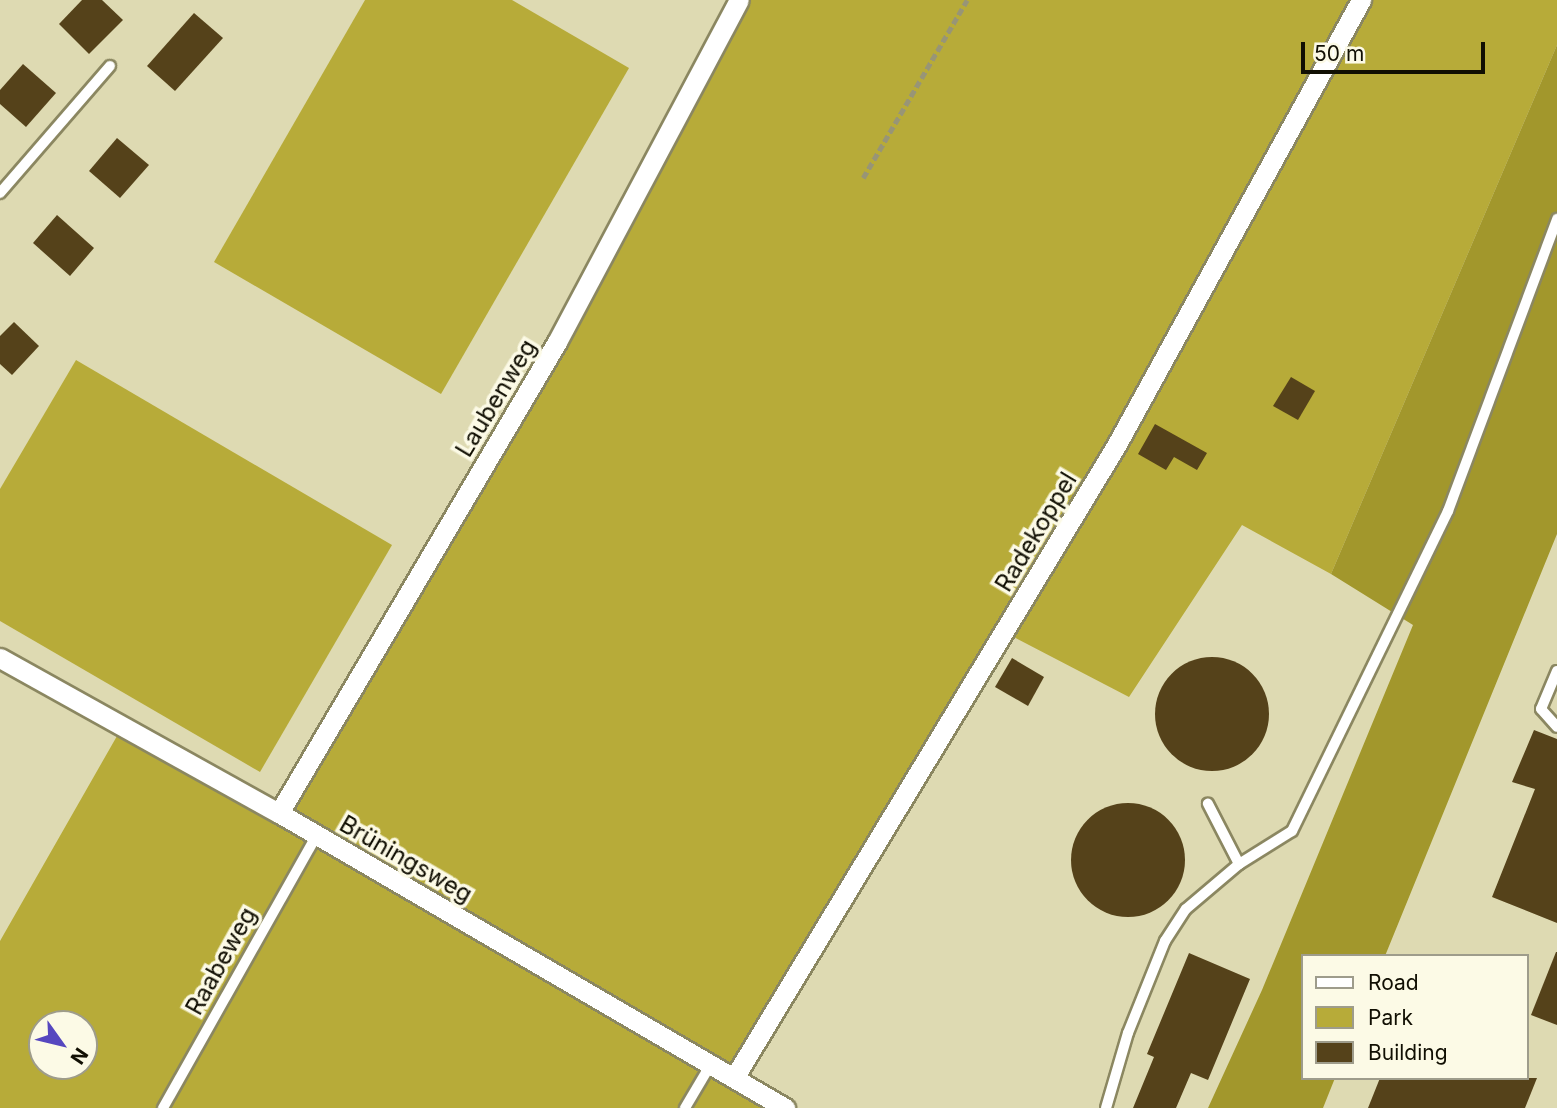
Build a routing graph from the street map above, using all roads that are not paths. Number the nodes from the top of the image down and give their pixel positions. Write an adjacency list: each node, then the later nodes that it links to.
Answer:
1 (739, 0): 10 (street, Laubenweg)
2 (1361, 0): 14 (street, Radekoppel)
3 (110, 66): 4 (lane)
4 (0, 193)
5 (1557, 219): 12 (lane)
6 (0, 658): 10 (street, Brüningsweg)
7 (1557, 671): 8 (lane)
8 (1557, 727)
9 (1208, 804): 12 (lane)
10 (279, 813): 11 (street, Brüningsweg)
11 (317, 835): 13 (street, Brüningsweg); 15 (lane, Raabeweg)
12 (1239, 864): 18 (lane)
13 (711, 1065): 14 (street, Brüningsweg); 16 (lane)
14 (734, 1078): 17 (street, Brüningsweg)
15 (163, 1108)
16 (685, 1108)
17 (785, 1108)
18 (1106, 1108)

